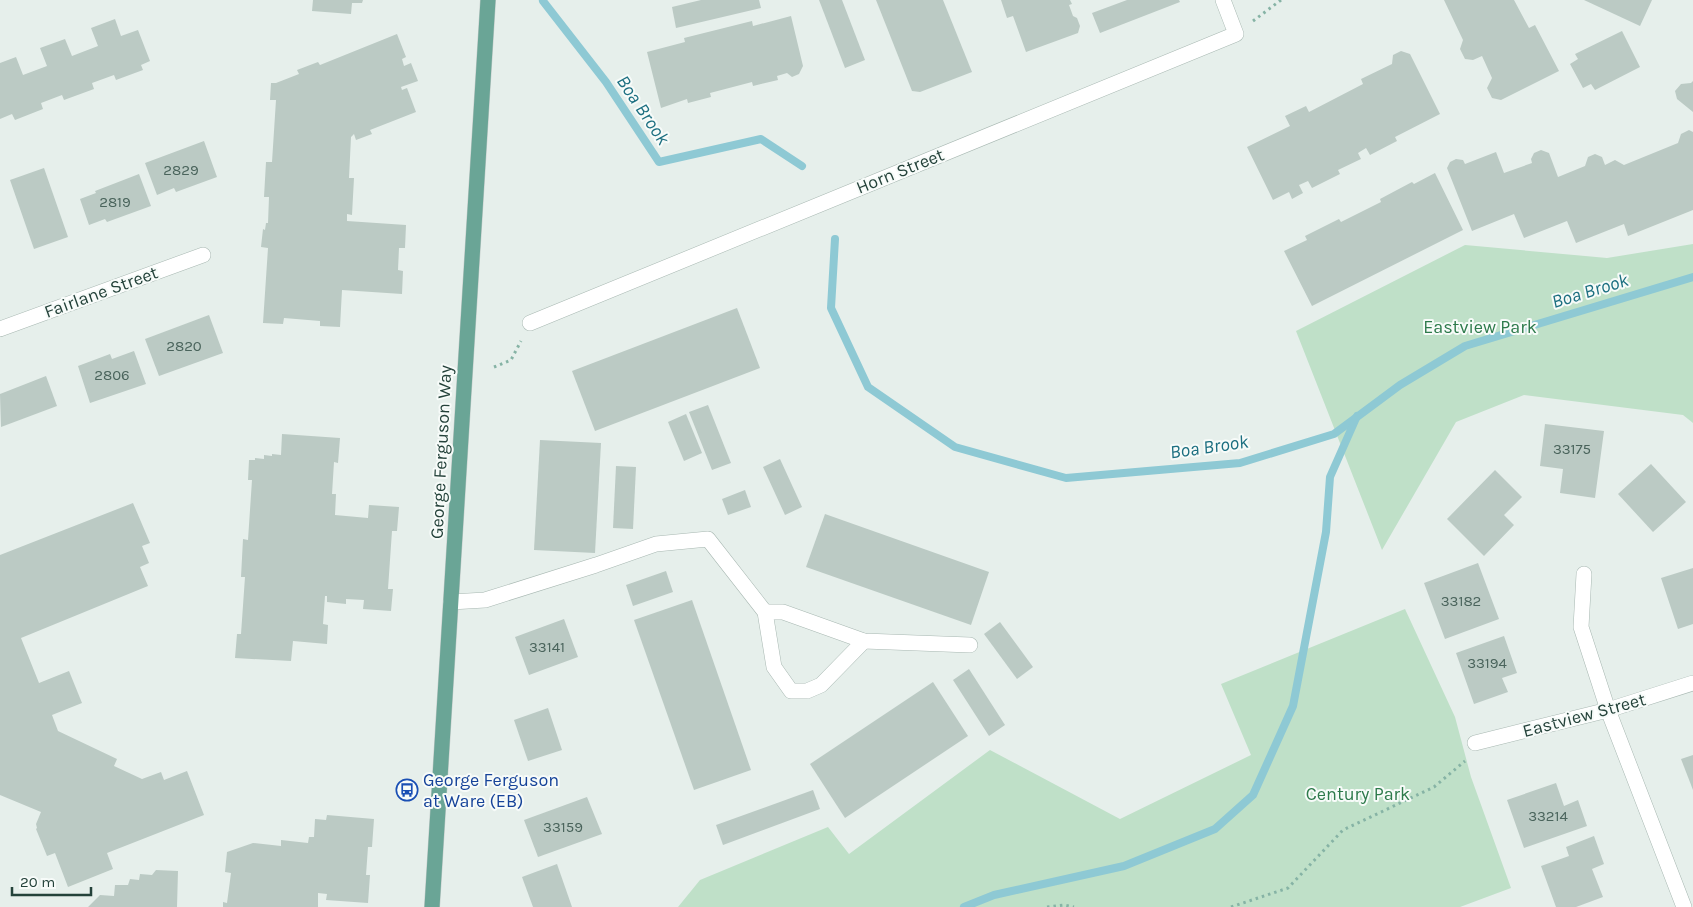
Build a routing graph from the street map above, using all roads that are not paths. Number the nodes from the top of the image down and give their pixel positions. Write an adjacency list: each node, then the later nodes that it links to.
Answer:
1 (488, 0): 7 (main road, George Ferguson Way)
2 (1223, 0): 4 (street, Horn Street)
3 (203, 255): 5 (street, Fairlane Street)
4 (530, 323)
5 (0, 329)
6 (1584, 574): 12 (street)
7 (451, 602): 8 (street); 14 (main road, George Ferguson Way)
8 (765, 612): 9 (street); 9 (street)
9 (864, 641): 10 (street)
10 (970, 645)
11 (1693, 683): 12 (street, Eastview Street)
12 (1608, 710): 13 (street, Eastview Street); 15 (street)
13 (1474, 743)
14 (432, 907)
15 (1684, 907)

